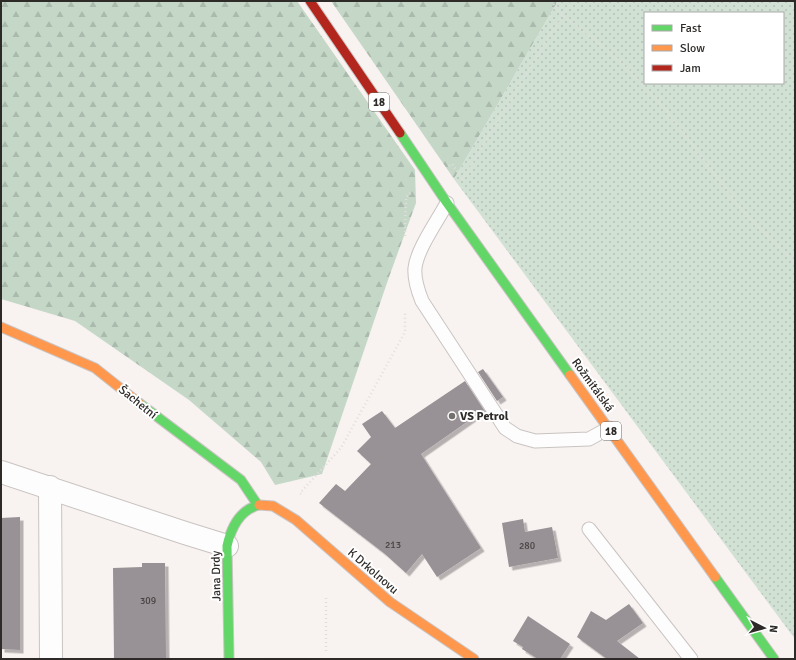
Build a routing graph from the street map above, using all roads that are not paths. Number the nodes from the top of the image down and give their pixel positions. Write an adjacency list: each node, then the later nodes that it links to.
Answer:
1 (310, 1): 2 (main road, 18)
2 (447, 203): 4 (main road, Rožmitálská / 18); 4 (lane)
3 (1, 327): 7 (main road, Šachetní)
4 (609, 428): 14 (main road, Rožmitálská / 18)
5 (1, 472): 6 (street)
6 (50, 488): 9 (street); 10 (street)
7 (256, 504): 9 (main road, Jana Drdy); 12 (main road, K Drkolnovu)
8 (589, 529): 13 (lane)
9 (227, 546): 11 (main road, Jana Drdy)
10 (51, 659)
11 (229, 659)
12 (474, 659)
13 (691, 659)
14 (774, 659)

